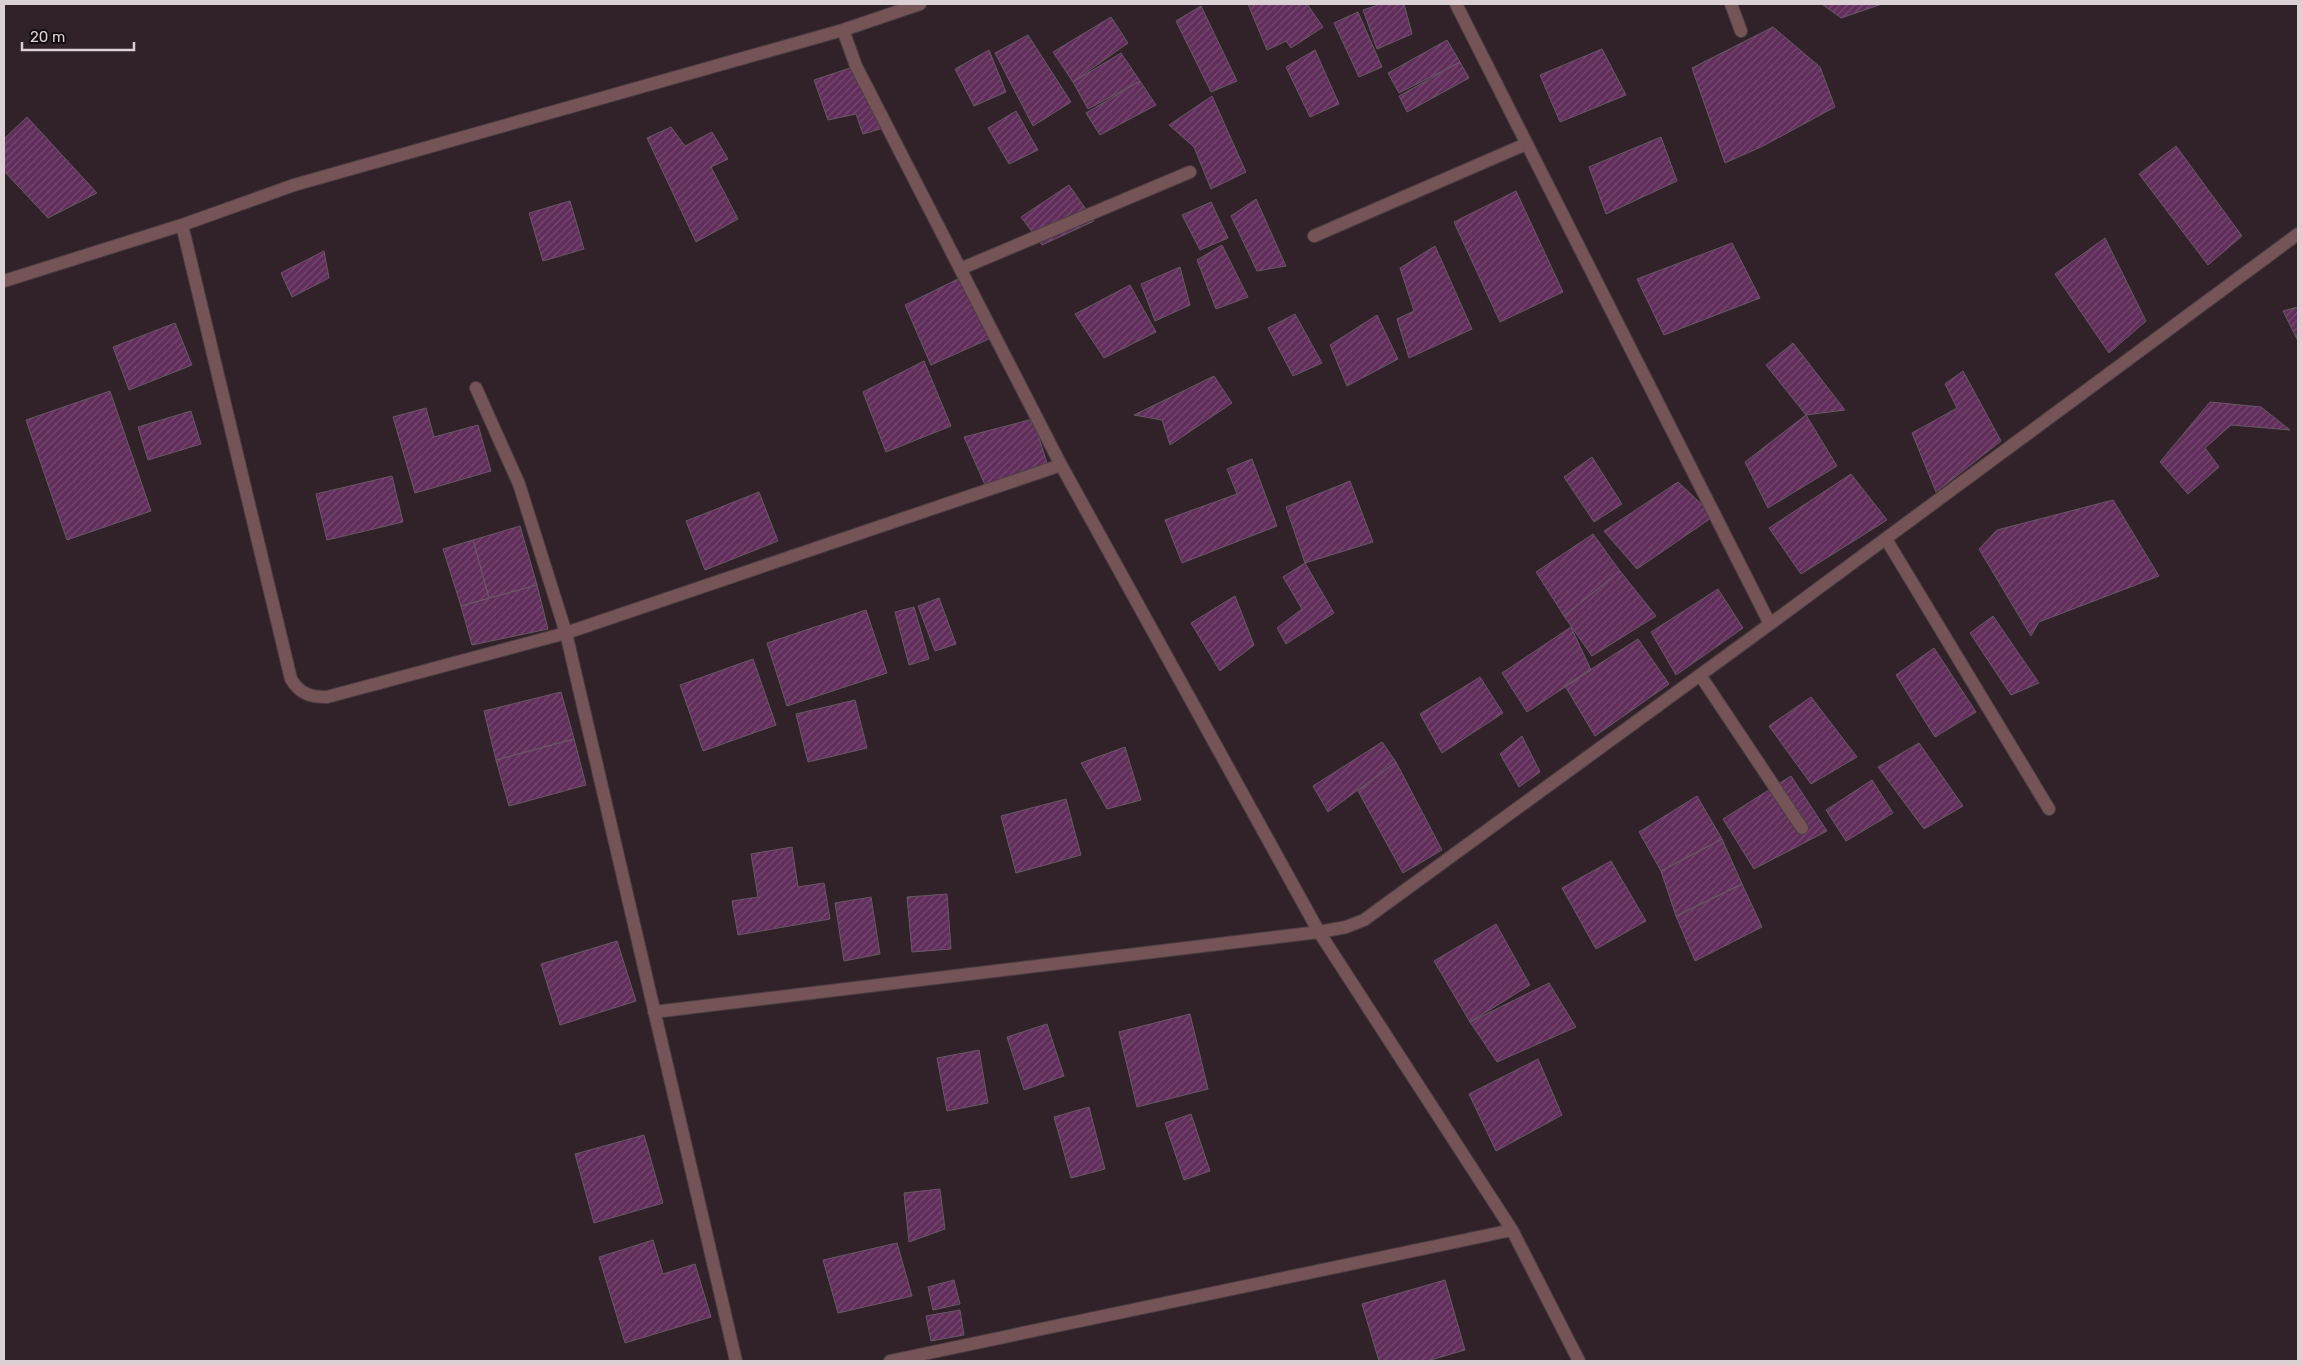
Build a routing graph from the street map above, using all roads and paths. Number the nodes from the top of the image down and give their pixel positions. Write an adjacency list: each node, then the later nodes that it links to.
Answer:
1 (920, 4): 4 (street)
2 (1456, 4): 6 (street)
3 (1731, 4): 5 (street)
4 (842, 30): 8 (street); 11 (street)
5 (1741, 31)
6 (1526, 144): 10 (street); 16 (street)
7 (1190, 172): 11 (street)
8 (182, 225): 12 (street); 17 (street)
9 (2298, 234): 15 (street)
10 (1314, 236)
11 (960, 269): 14 (street)
12 (4, 281)
13 (476, 388): 17 (street)
14 (1061, 464): 17 (street); 21 (street)
15 (1886, 539): 16 (street); 19 (street)
16 (1770, 624): 18 (street)
17 (566, 633): 22 (street)
18 (1700, 675): 20 (street); 21 (street)
19 (2049, 809)
20 (1802, 828)
21 (1319, 932): 22 (street); 23 (street)
22 (654, 1012): 24 (street)
23 (1512, 1230): 25 (street); 26 (street)
24 (736, 1361)
25 (890, 1361)
26 (1579, 1361)

